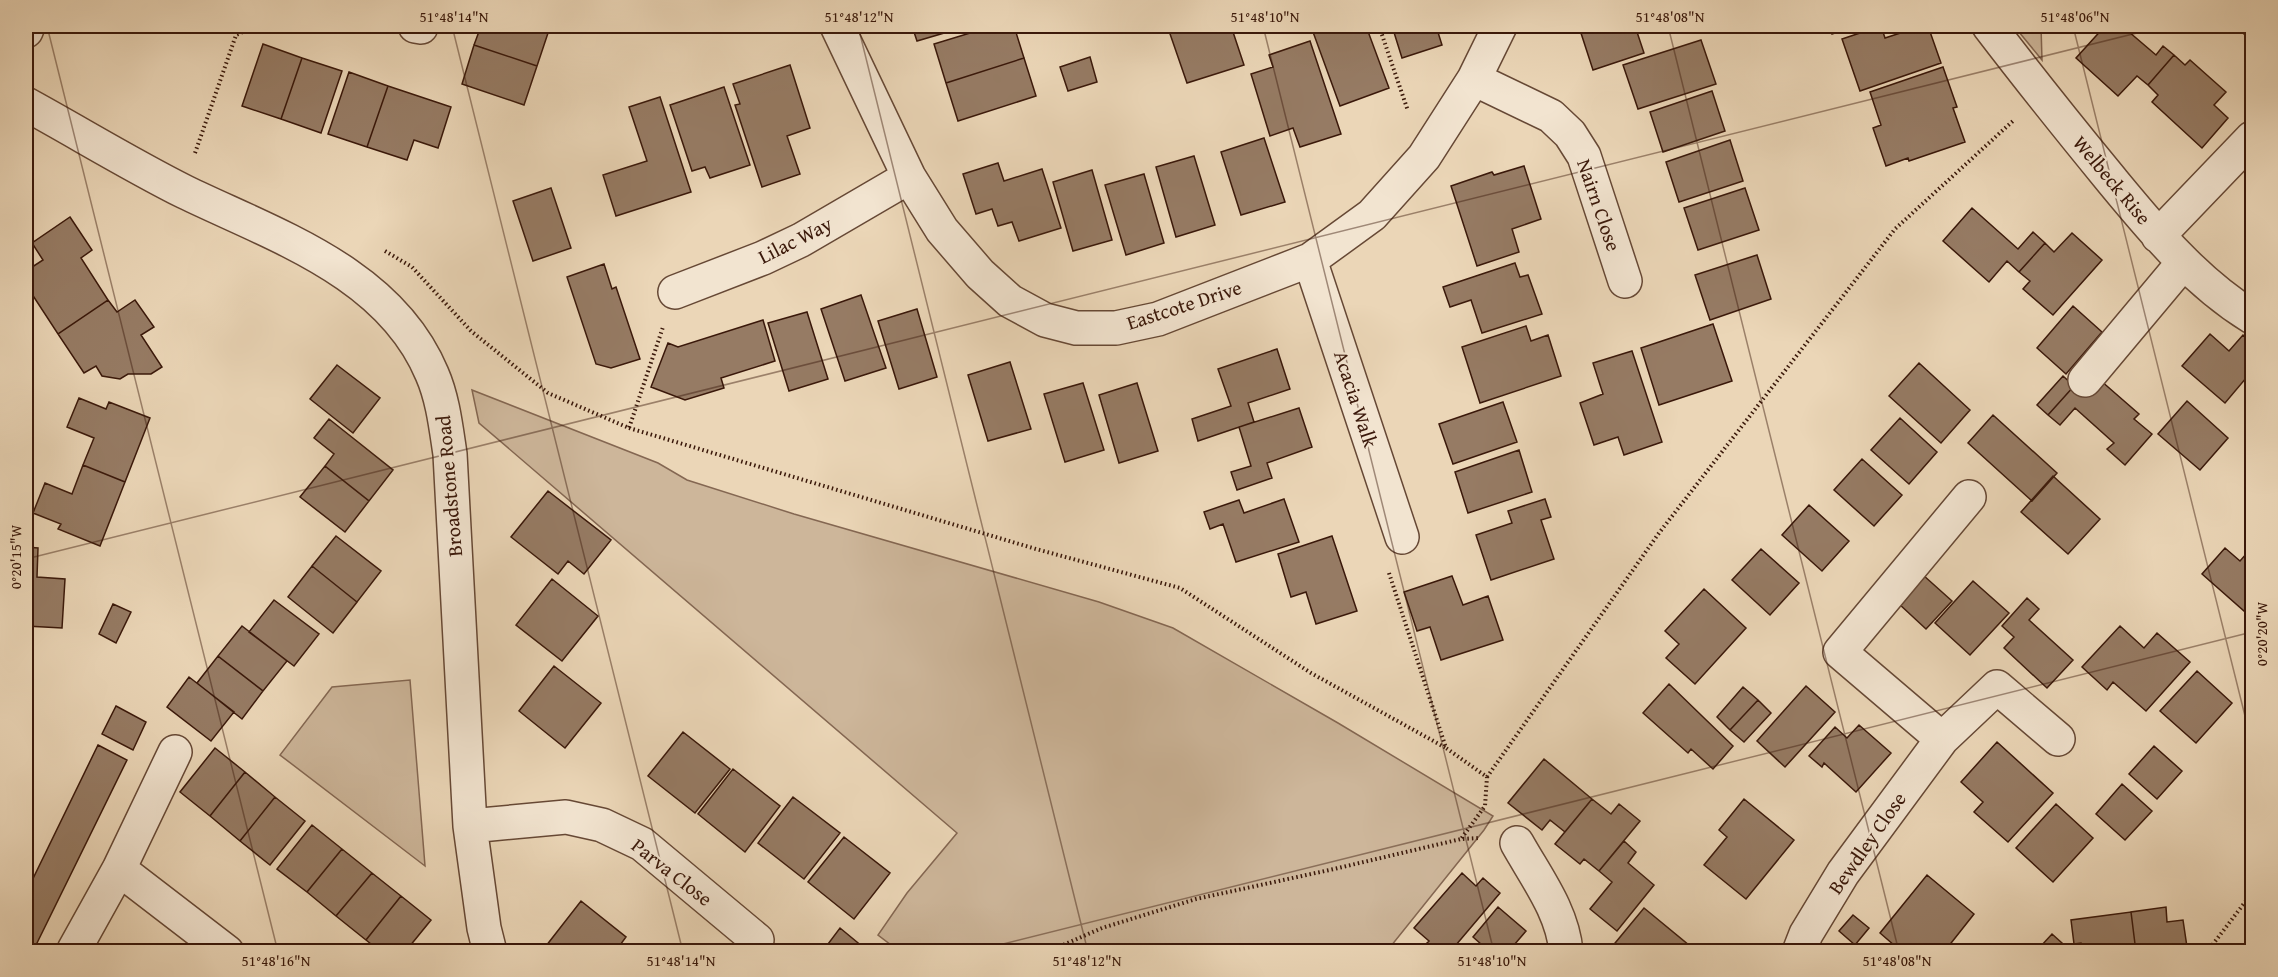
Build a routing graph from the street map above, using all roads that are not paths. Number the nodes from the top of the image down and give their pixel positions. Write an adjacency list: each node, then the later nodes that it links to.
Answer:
1 (28, 26): 5 (street)
2 (837, 26): 9 (street, Eastcote Drive)
3 (1500, 26): 6 (street, Eastcote Drive)
4 (1989, 26): 10 (street, Welbeck Rise)
5 (26, 31)
6 (1474, 79): 11 (street, Eastcote Drive); 13 (street, Nairn Close)
7 (26, 104): 22 (street, Broadstone Road)
8 (2253, 138): 10 (street)
9 (909, 177): 11 (street, Eastcote Drive); 14 (street, Lilac Way)
10 (2158, 236): 12 (street, Welbeck Rise)
11 (1310, 260): 18 (street, Acacia Walk)
12 (2183, 263): 15 (street, Welbeck Rise); 16 (street)
13 (1625, 281)
14 (675, 292)
15 (2253, 317)
16 (2085, 380)
17 (1969, 497): 19 (street)
18 (1402, 537)
19 (1942, 739): 20 (street, Bewdley Close); 30 (street, Bewdley Close)
20 (2058, 739)
21 (175, 752): 24 (street)
22 (470, 826): 25 (street, Parva Close); 28 (street, Broadstone Road)
23 (1517, 843): 29 (street)
24 (119, 869): 26 (street); 27 (street)
25 (757, 940)
26 (74, 950)
27 (227, 951)
28 (490, 951)
29 (1566, 951)
30 (1799, 951)

